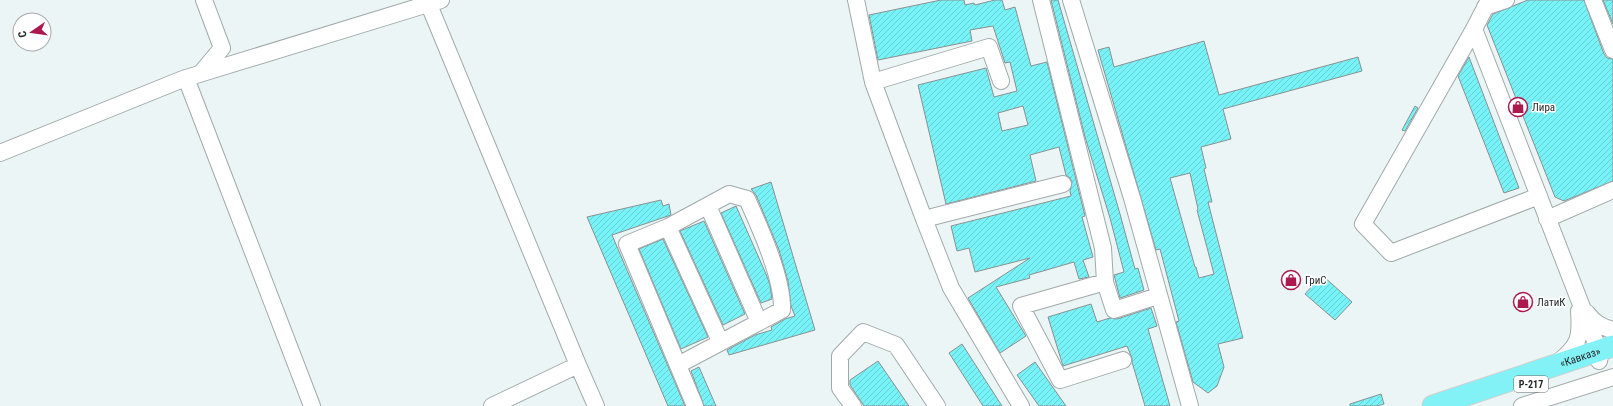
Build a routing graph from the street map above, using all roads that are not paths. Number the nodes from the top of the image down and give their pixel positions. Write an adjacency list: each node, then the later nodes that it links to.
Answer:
1 (204, 0): 11 (street)
2 (856, 0): 13 (street)
3 (1041, 0): 22 (street)
4 (1071, 0): 23 (street)
5 (1506, 0): 8 (street)
6 (1593, 0): 10 (street)
7 (432, 2): 11 (street); 30 (street)
8 (1487, 4): 9 (street)
9 (1474, 29): 17 (street); 17 (street)
10 (1613, 50)
11 (194, 75): 14 (street); 34 (street)
12 (1001, 81): 13 (street)
13 (873, 82): 19 (street)
14 (0, 152)
15 (1063, 184): 19 (street)
16 (1613, 190): 20 (street)
17 (1538, 196): 20 (street)
18 (708, 206): 21 (street); 25 (street); 25 (street)
19 (924, 219): 40 (street)
20 (1547, 219): 24 (street)
21 (668, 227): 27 (street); 31 (street)
22 (1105, 282): 23 (street); 29 (street)
23 (1158, 296): 41 (street)
24 (1579, 300): 26 (street); 28 (street); 32 (street)
25 (759, 322): 27 (street)
26 (1613, 330)
27 (720, 341): 31 (street)
28 (1606, 354): 32 (main road, «Кавказ» / Р-217); 43 (main road, «Кавказ» / Р-217)
29 (1123, 360)
30 (578, 365): 35 (street); 36 (street)
31 (678, 365): 37 (street)
32 (1553, 366): 42 (main road, «Кавказ» / Р-217)
33 (1613, 377): 44 (street)
34 (312, 406)
35 (492, 406)
36 (596, 406)
37 (695, 406)
38 (853, 406): 39 (street)
39 (937, 406)
40 (1021, 406)
41 (1190, 406)
42 (1433, 406)
43 (1464, 406)
44 (1522, 406)

